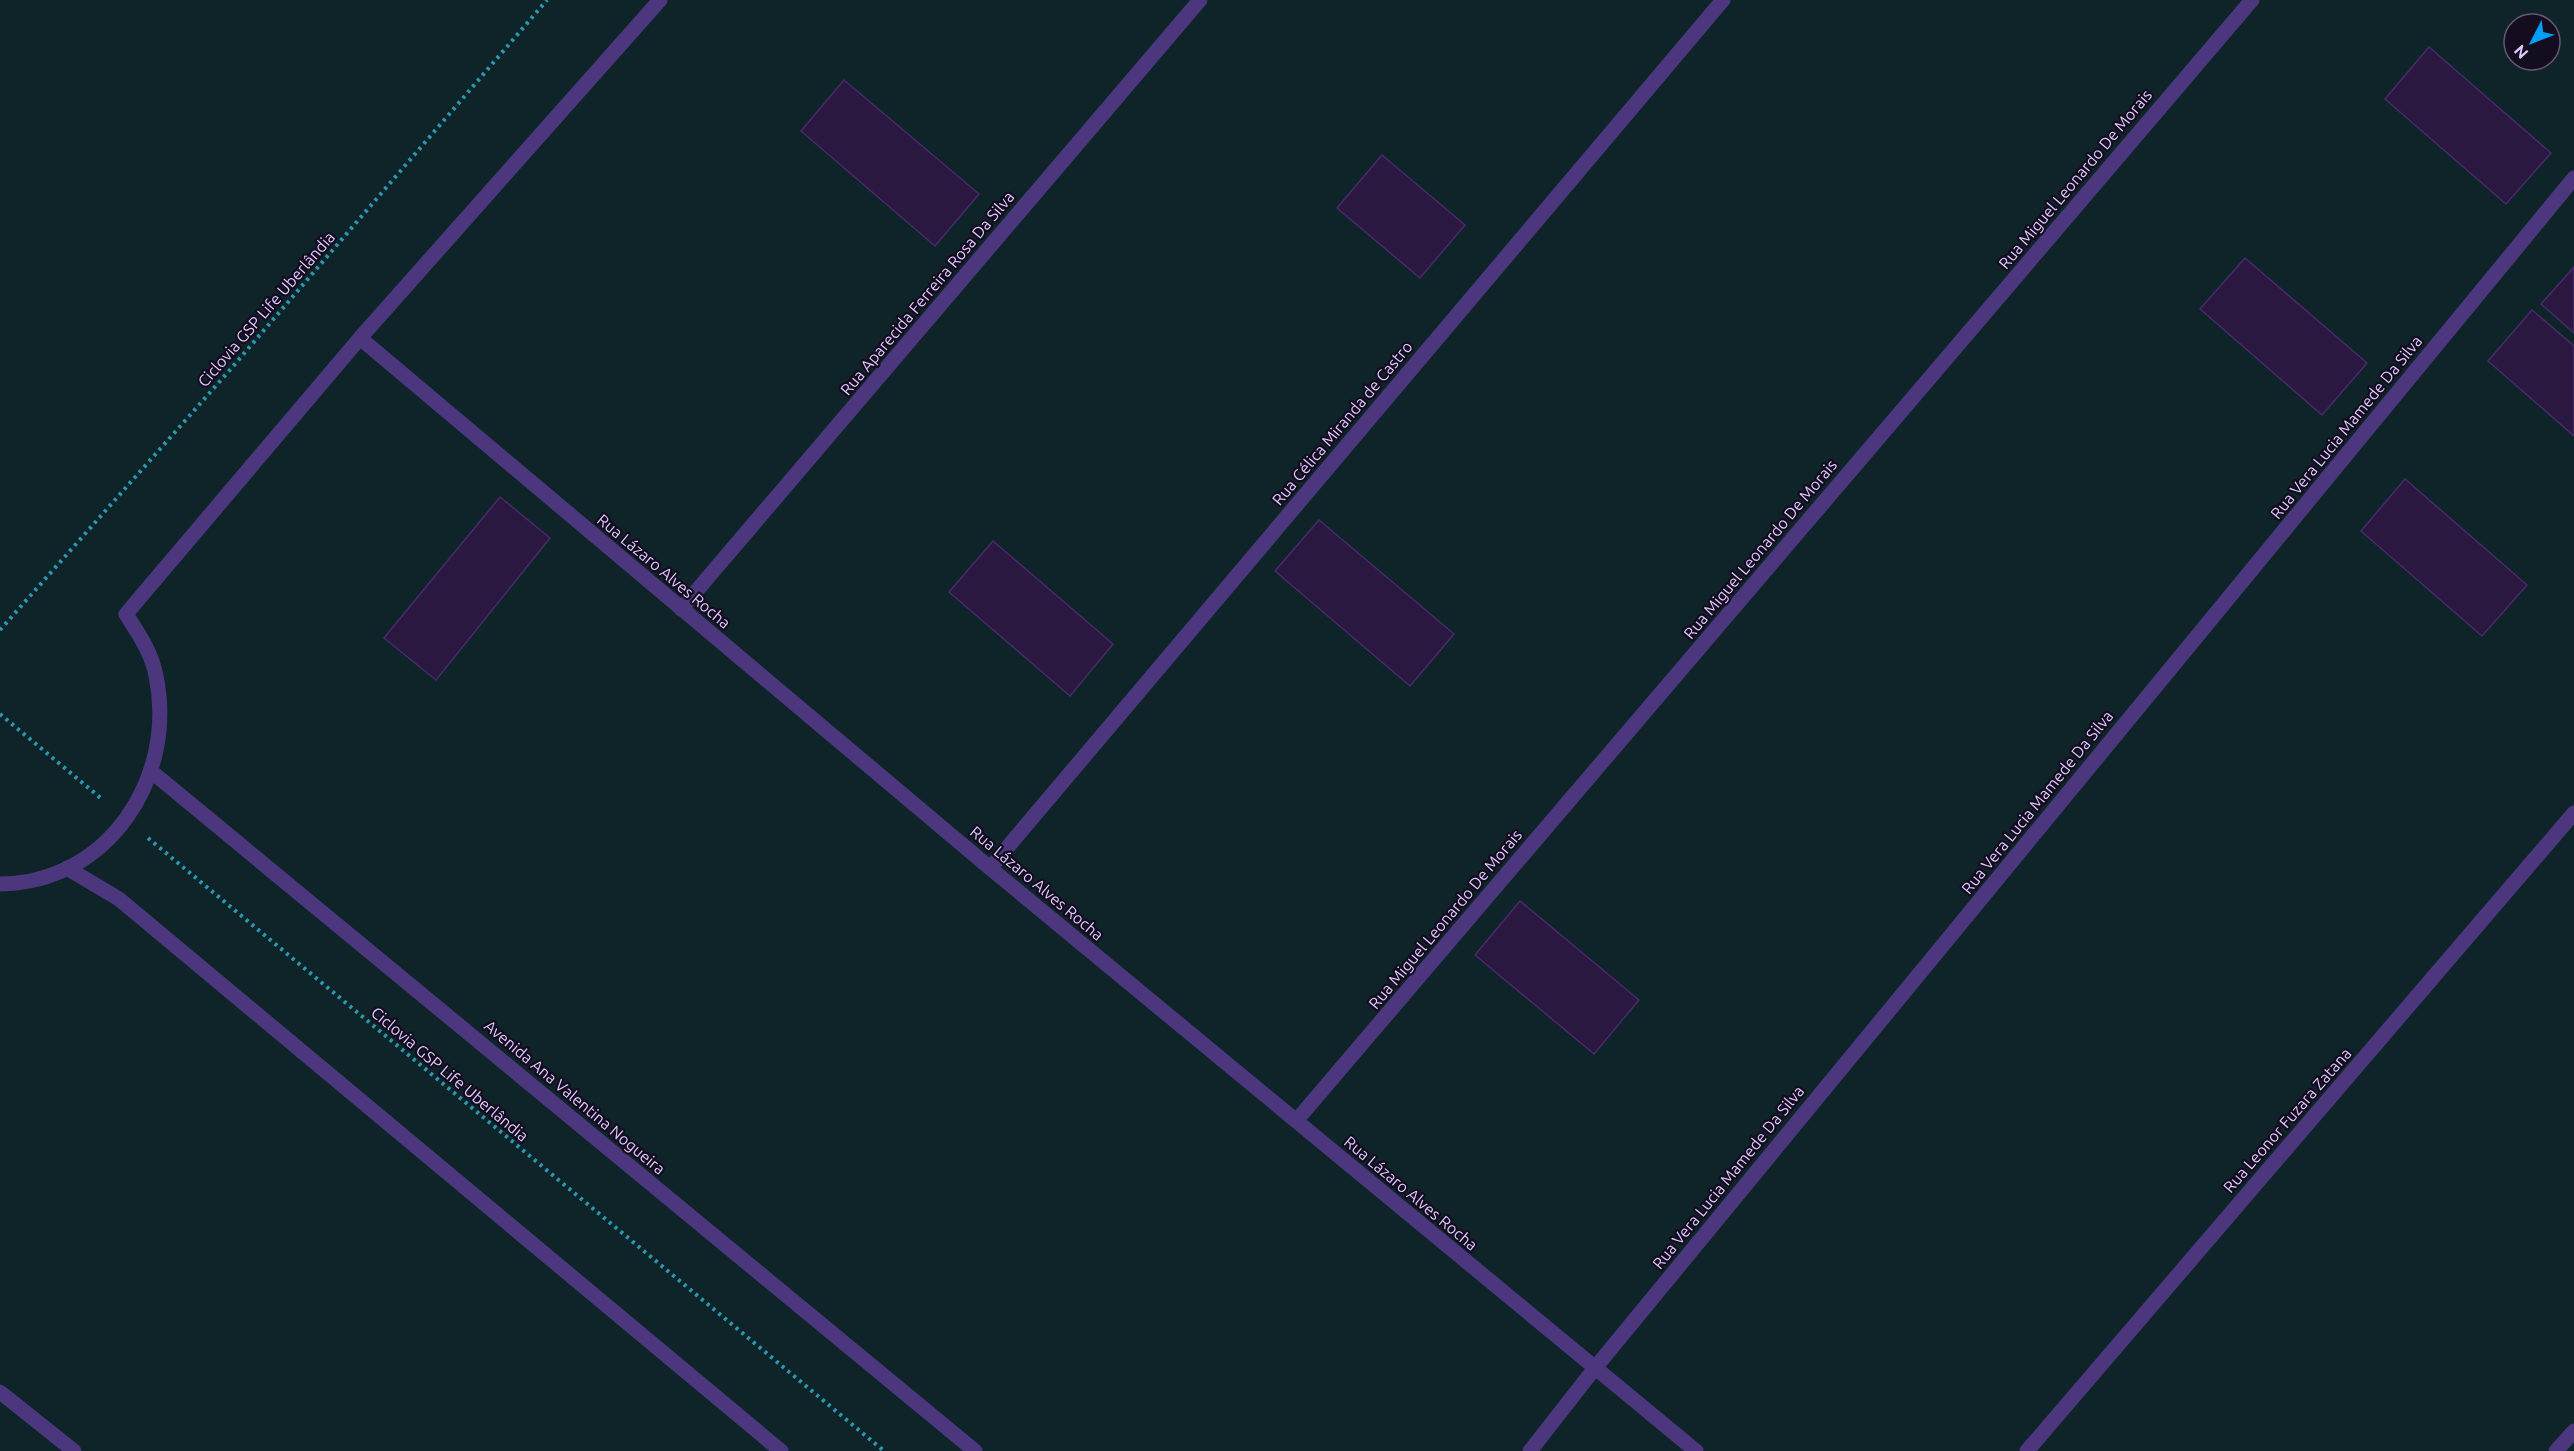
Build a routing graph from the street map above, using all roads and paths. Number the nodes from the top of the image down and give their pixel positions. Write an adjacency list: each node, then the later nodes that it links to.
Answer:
1 (547, 0): 9 (path, Ciclovia GSP Life Uberlândia)
2 (660, 0): 7 (street)
3 (1200, 0): 8 (street, Rua Aparecida Ferreira Rosa Da Silva)
4 (1723, 0): 15 (street, Rua Célica Miranda de Castro)
5 (2252, 0): 17 (street, Rua Miguel Leonardo De Morais)
6 (2574, 178): 18 (street, Rua Vera Lucia Mamede Da Silva)
7 (360, 338): 8 (street, Rua Lázaro Alves Rocha); 11 (street)
8 (681, 609): 15 (street, Rua Lázaro Alves Rocha)
9 (0, 630)
10 (0, 714): 13 (path, Ciclovia GSP Life Uberlândia)
11 (152, 772): 13 (street); 24 (street, Avenida Ana Valentina Nogueira)
12 (2574, 813): 27 (street, Rua Leonor Fuzara Zatana)
13 (126, 819): 14 (street); 23 (path, Ciclovia GSP Life Uberlândia)
14 (67, 868): 16 (street); 22 (street)
15 (990, 868): 17 (street, Rua Lázaro Alves Rocha)
16 (0, 884)
17 (1296, 1121): 18 (street, Rua Lázaro Alves Rocha)
18 (1594, 1368): 25 (street, Rua Vera Lucia Mamede Da Silva); 26 (street, Rua Lázaro Alves Rocha)
19 (0, 1392): 21 (street)
20 (2574, 1431): 28 (street)
21 (74, 1451)
22 (782, 1451)
23 (884, 1451)
24 (975, 1451)
25 (1530, 1451)
26 (1696, 1451)
27 (2026, 1451)
28 (2556, 1451)

